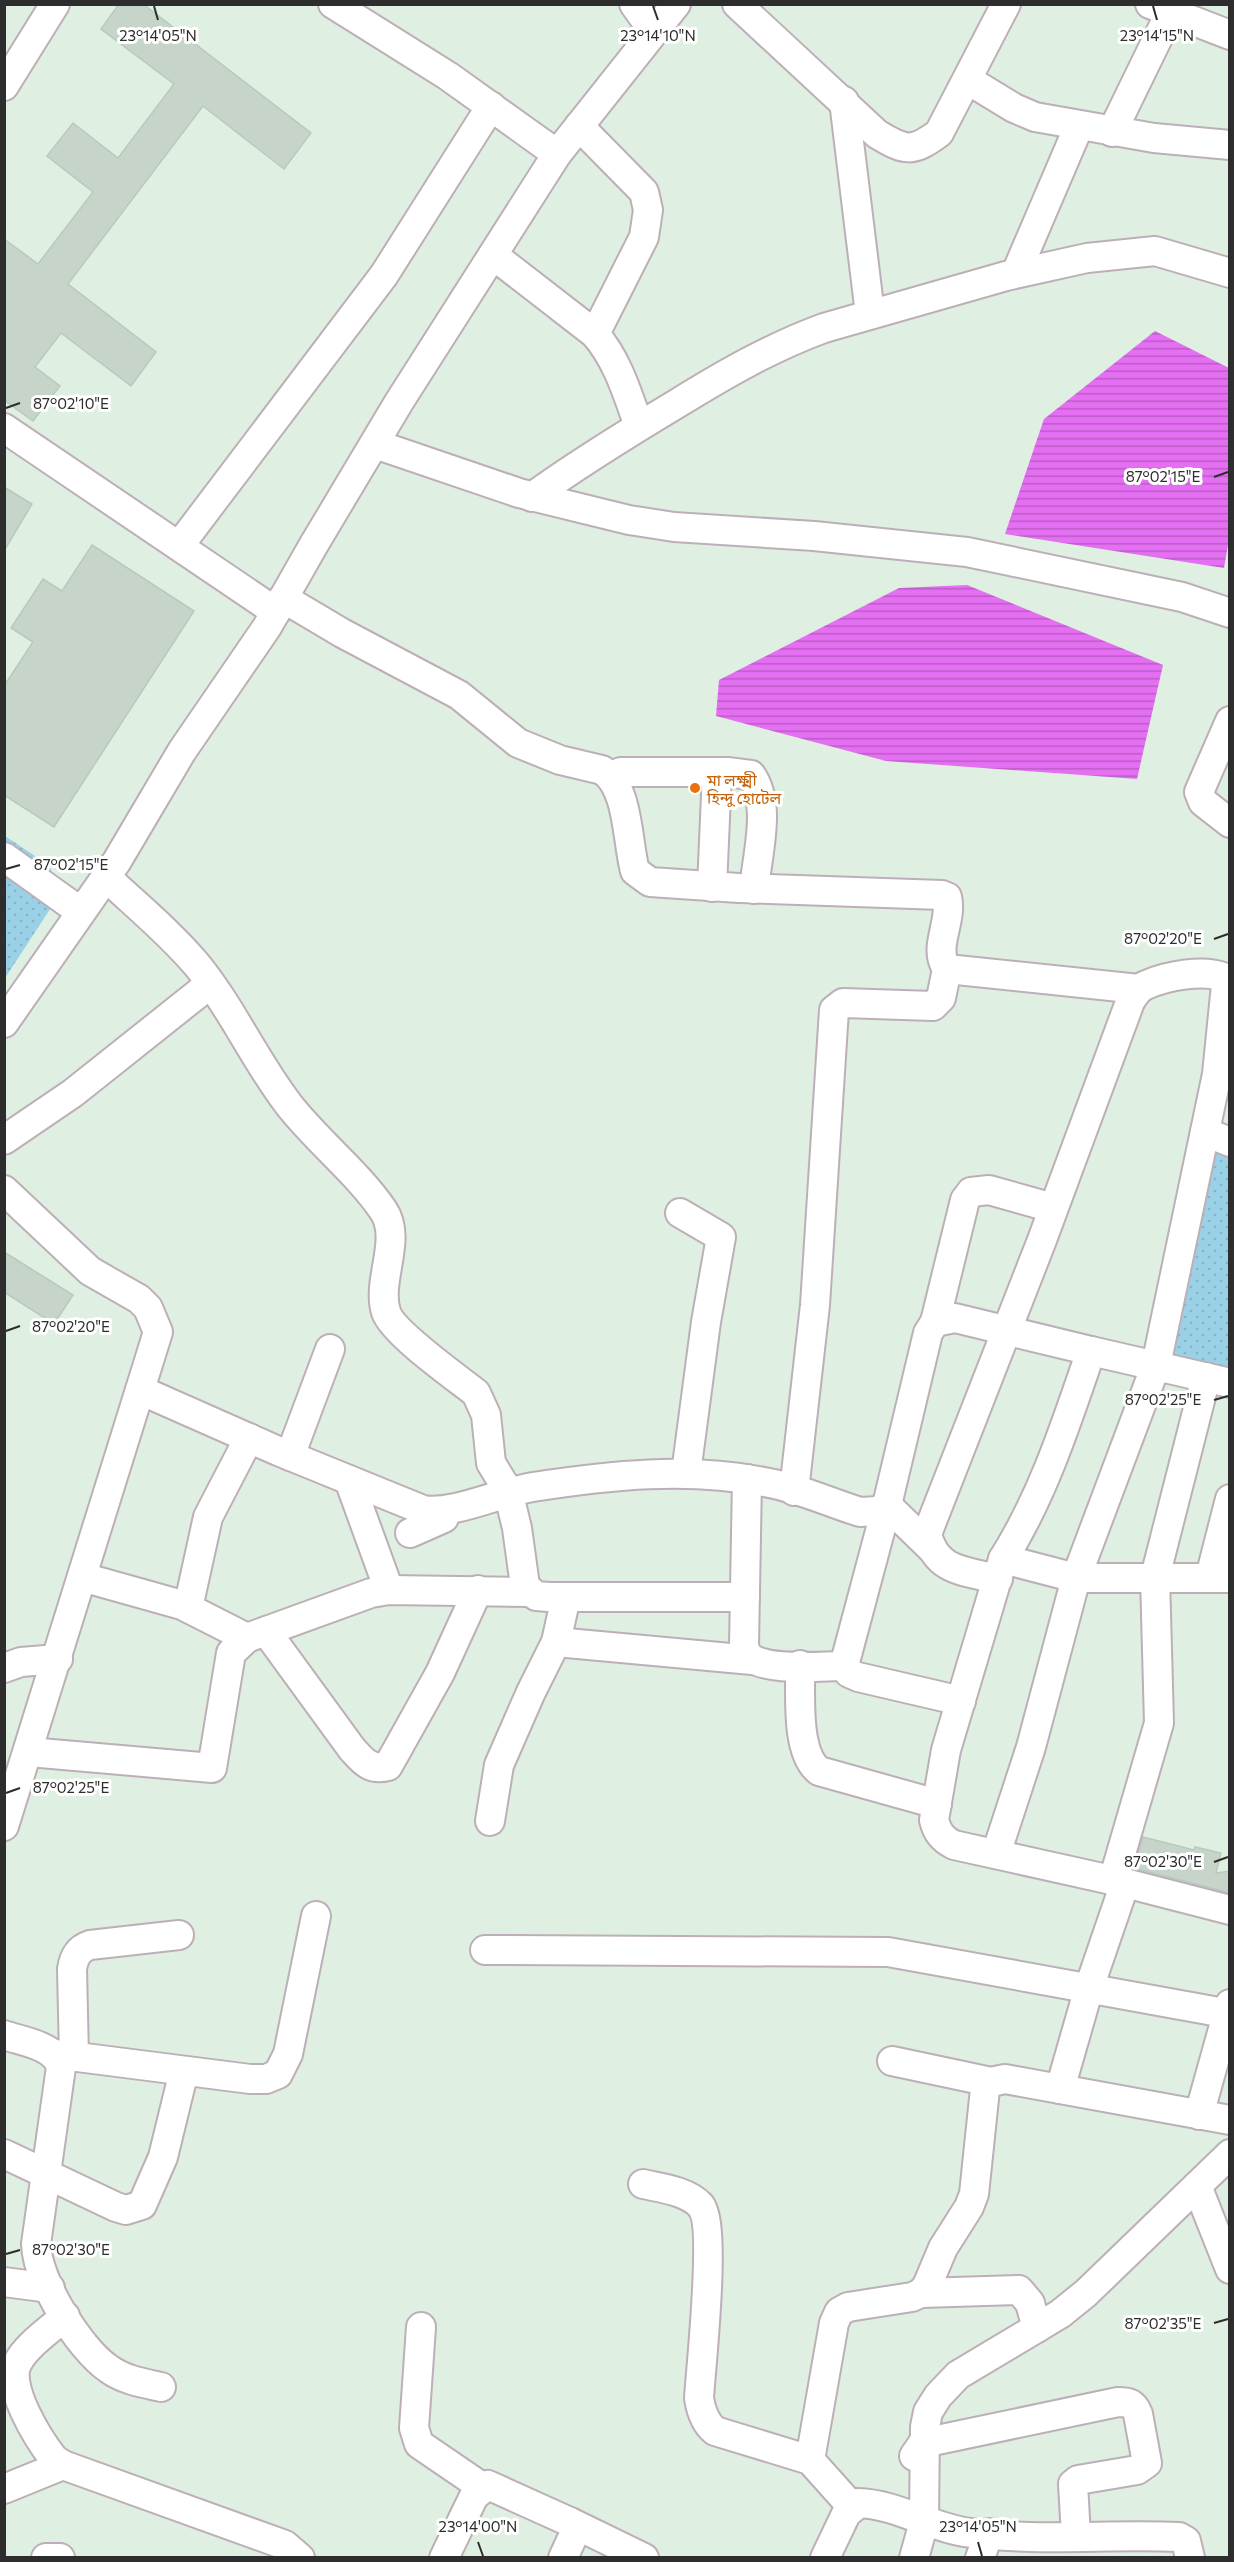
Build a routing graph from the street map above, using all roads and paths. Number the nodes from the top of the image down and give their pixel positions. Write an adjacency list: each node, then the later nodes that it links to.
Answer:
1 (55, 4): 11 (street)
2 (333, 4): 13 (street)
3 (634, 4): 8 (street)
4 (676, 4): 8 (street)
5 (737, 4): 12 (street)
6 (1005, 4): 10 (street)
7 (1160, 9): 9 (street); 16 (street)
8 (654, 32): 14 (street)
9 (1230, 35)
10 (968, 80): 12 (street); 15 (street)
11 (4, 86)
12 (844, 101): 22 (street)
13 (491, 106): 18 (street); 28 (street)
14 (579, 126): 18 (street); 23 (street)
15 (1079, 126): 16 (street); 20 (street)
16 (1112, 132): 17 (street)
17 (1229, 144)
18 (557, 154): 19 (street)
19 (493, 255): 23 (street); 26 (street)
20 (1016, 273): 21 (street); 22 (street)
21 (1230, 273)
22 (870, 314): 24 (street)
23 (596, 334): 24 (street)
24 (639, 426): 27 (street)
25 (4, 428): 28 (street)
26 (375, 444): 27 (street); 29 (street)
27 (532, 497): 30 (street)
28 (179, 546): 29 (street)
29 (280, 605): 33 (street); 36 (street)
30 (1230, 613)
31 (1230, 721): 34 (street)
32 (717, 772): 33 (street); 37 (street); 38 (street)
33 (610, 776): 37 (street)
34 (1230, 823)
35 (4, 857): 39 (street)
36 (106, 877): 39 (street); 41 (street)
37 (712, 886): 38 (street)
38 (754, 889): 40 (street)
39 (81, 912): 43 (street)
40 (947, 969): 42 (street); 62 (street)
41 (210, 984): 45 (street); 61 (street)
42 (1139, 989): 44 (street); 47 (street)
43 (4, 1023)
44 (1217, 1137): 53 (street)
45 (4, 1140)
46 (4, 1190): 55 (street)
47 (1053, 1208): 49 (street); 50 (street)
48 (680, 1213): 58 (street)
49 (935, 1322): 50 (street); 64 (street)
50 (1006, 1332): 52 (street); 67 (street)
51 (330, 1349): 57 (street)
52 (1091, 1351): 53 (street); 68 (street)
53 (1156, 1365): 54 (street); 72 (street)
54 (1218, 1380): 70 (street)
55 (140, 1390): 56 (street); 69 (street)
56 (249, 1438): 57 (street); 78 (street)
57 (290, 1456): 60 (street)
58 (686, 1473): 59 (street); 61 (street)
59 (747, 1479): 62 (street); 77 (street)
60 (349, 1480): 65 (street); 73 (street)
61 (508, 1491): 65 (street); 75 (street)
62 (794, 1491): 64 (street)
63 (1230, 1499): 71 (street)
64 (887, 1505): 67 (street); 84 (street)
65 (443, 1512): 66 (street)
66 (410, 1533)
67 (931, 1548): 68 (street)
68 (1001, 1569): 72 (street); 86 (street)
69 (82, 1577): 78 (street); 81 (street)
70 (1155, 1577): 71 (street); 72 (street); 92 (street)
71 (1220, 1577)
72 (1076, 1578): 91 (street)
73 (389, 1590): 74 (street); 79 (street)
74 (478, 1590): 75 (street); 79 (street)
75 (530, 1592): 76 (street)
76 (566, 1597): 77 (street); 80 (street)
77 (745, 1597): 82 (street)
78 (188, 1608): 79 (street)
79 (256, 1635): 87 (street)
80 (556, 1642): 82 (street); 89 (street)
81 (58, 1659): 85 (street); 87 (street)
82 (752, 1660): 83 (street)
83 (800, 1665): 84 (street); 88 (street)
84 (843, 1666): 86 (street)
85 (4, 1668)
86 (961, 1701): 88 (street)
87 (29, 1752): 90 (street)
88 (937, 1804): 91 (street)
89 (490, 1821)
90 (4, 1826)
91 (996, 1854): 92 (street)
92 (1119, 1882): 93 (street); 97 (street)
93 (1230, 1910)
94 (316, 1916): 102 (street)
95 (178, 1935): 100 (street)
96 (485, 1950): 97 (street)
97 (1089, 1988): 98 (street); 104 (street)
98 (1229, 2010): 105 (street)
99 (4, 2035): 100 (street)
100 (64, 2056): 102 (street); 109 (street)
101 (892, 2061): 103 (street)
102 (184, 2071): 109 (street)
103 (991, 2082): 104 (street); 115 (street)
104 (1060, 2089): 105 (street)
105 (1199, 2115): 106 (street)
106 (1230, 2120)
107 (4, 2154): 109 (street)
108 (1230, 2154): 111 (street)
109 (46, 2174): 114 (street)
110 (644, 2184): 121 (street)
111 (1197, 2186): 112 (street); 118 (street)
112 (1230, 2269)
113 (4, 2282): 114 (street)
114 (51, 2288): 116 (street)
115 (921, 2293): 118 (street); 121 (street)
116 (65, 2316): 119 (street); 122 (street)
117 (421, 2327): 123 (street)
118 (1037, 2328): 120 (street)
119 (161, 2387)
120 (915, 2453): 127 (street); 128 (street)
121 (810, 2460): 125 (street)
122 (63, 2465): 124 (street); 132 (street)
123 (482, 2487): 126 (street); 133 (street)
124 (4, 2489)
125 (853, 2508): 127 (street); 136 (street)
126 (570, 2522): 134 (street); 135 (street)
127 (924, 2522): 129 (street); 137 (street)
128 (1084, 2543): 129 (street); 138 (street)
129 (984, 2545)
130 (46, 2558): 131 (street)
131 (60, 2558)
132 (300, 2558)
133 (444, 2558)
134 (563, 2558)
135 (644, 2558)
136 (825, 2558)
137 (914, 2558)
138 (1190, 2558)

